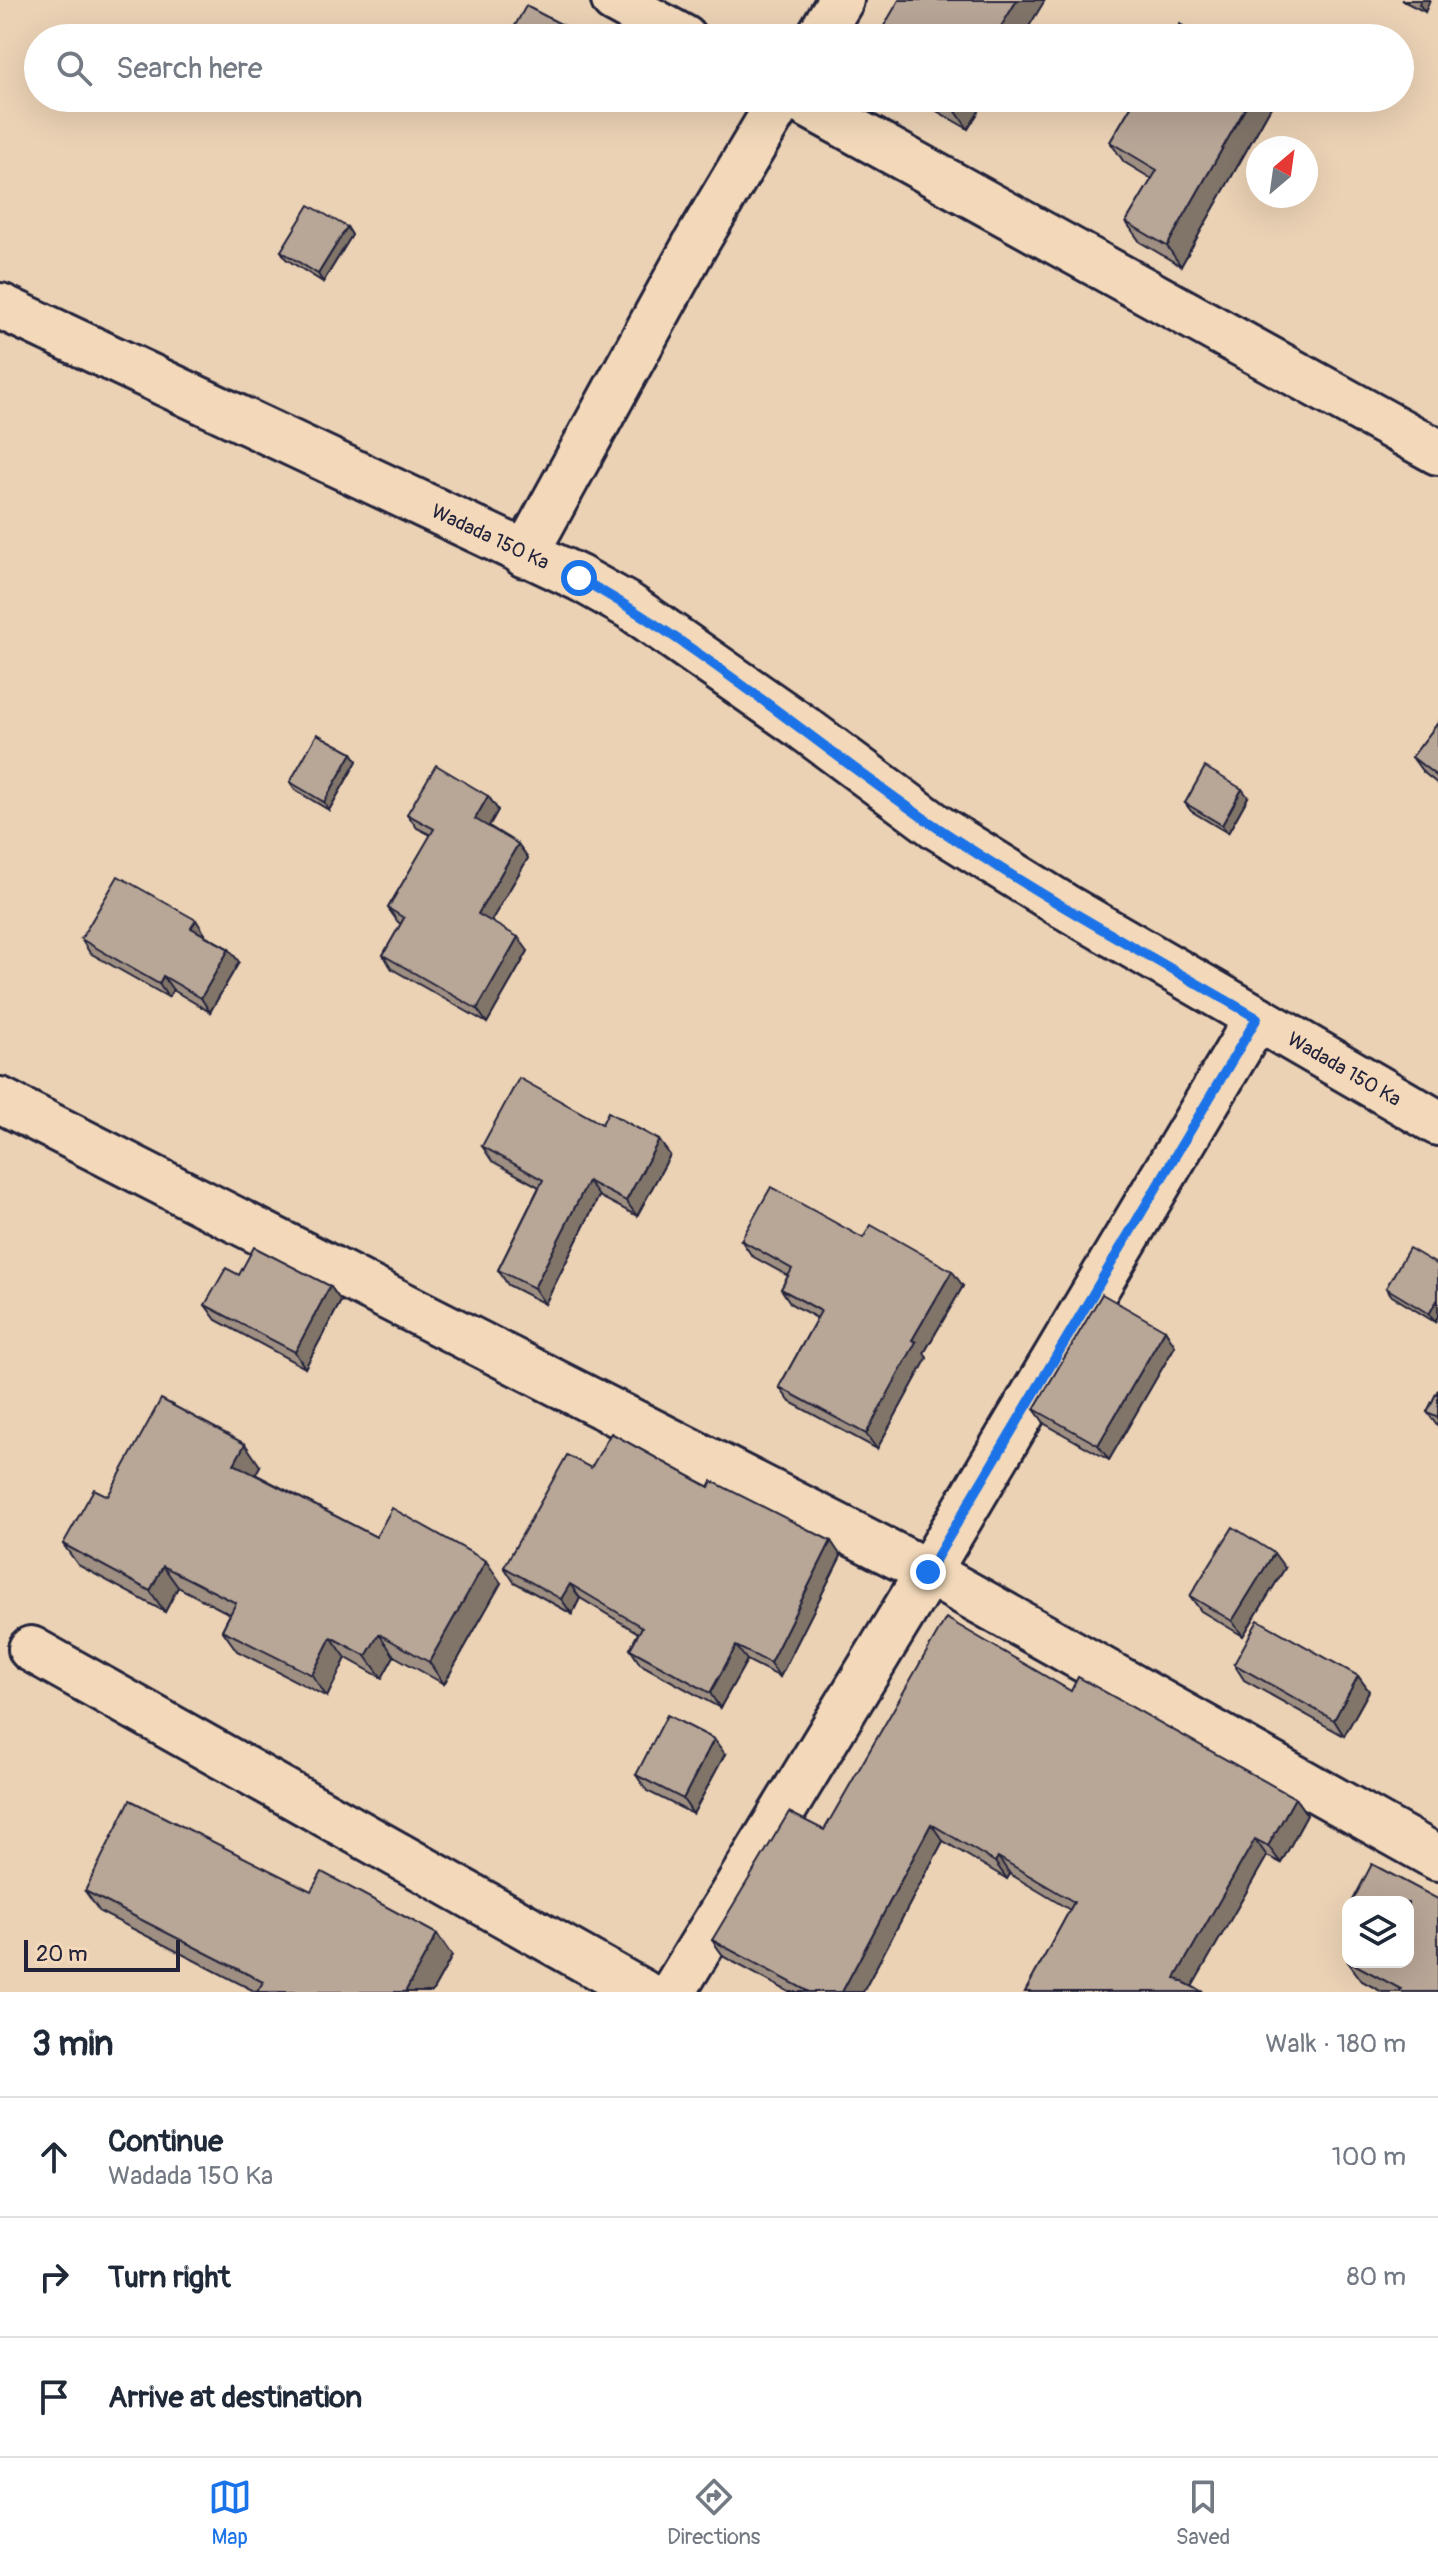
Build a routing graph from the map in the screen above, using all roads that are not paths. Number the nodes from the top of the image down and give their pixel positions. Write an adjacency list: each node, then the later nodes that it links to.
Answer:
1 (614, 0): 3 (street)
2 (841, 0): 4 (street)
3 (658, 24)
4 (826, 24)
5 (774, 112): 9 (street)
6 (820, 112): 8 (street)
7 (0, 306): 9 (street, Wadada 150 Ka)
8 (1438, 452)
9 (525, 555): 10 (street, Wadada 150 Ka)
10 (1257, 1018): 12 (street, Wadada 150 Ka); 13 (street)
11 (0, 1100): 13 (street)
12 (1438, 1123)
13 (928, 1572): 15 (street); 17 (street)
14 (31, 1649): 16 (street)
15 (1438, 1858)
16 (642, 1992)
17 (673, 1992)

